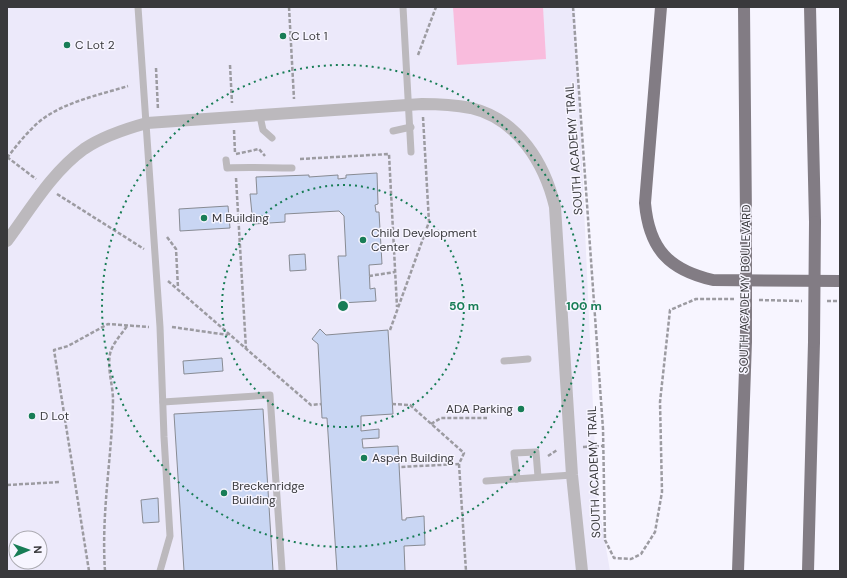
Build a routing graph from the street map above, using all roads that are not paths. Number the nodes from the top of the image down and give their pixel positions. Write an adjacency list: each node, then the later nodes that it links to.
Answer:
1 (138, 7): 8 (lane)
2 (403, 7): 6 (lane)
3 (661, 7): 16 (highway)
4 (810, 7): 28 (highway, bridge)
5 (744, 10): 27 (highway, SOUTH ACADEMY BOULEVARD, bridge)
6 (410, 106): 7 (street); 9 (lane); 20 (street)
7 (260, 116): 8 (street); 11 (lane)
8 (153, 122): 15 (street); 19 (lane)
9 (411, 127): 10 (lane); 12 (lane)
10 (393, 131)
11 (272, 138)
12 (411, 152)
13 (226, 160): 14 (lane)
14 (292, 168)
15 (7, 241)
16 (840, 281)
17 (528, 360): 18 (lane)
18 (504, 361)
19 (163, 402): 24 (lane); 25 (lane)
20 (572, 475): 21 (lane); 26 (street)
21 (538, 477): 22 (lane); 22 (lane)
22 (516, 478): 23 (lane)
23 (486, 482)
24 (282, 570)
25 (160, 571)
26 (582, 571)
27 (738, 571)
28 (808, 571)

